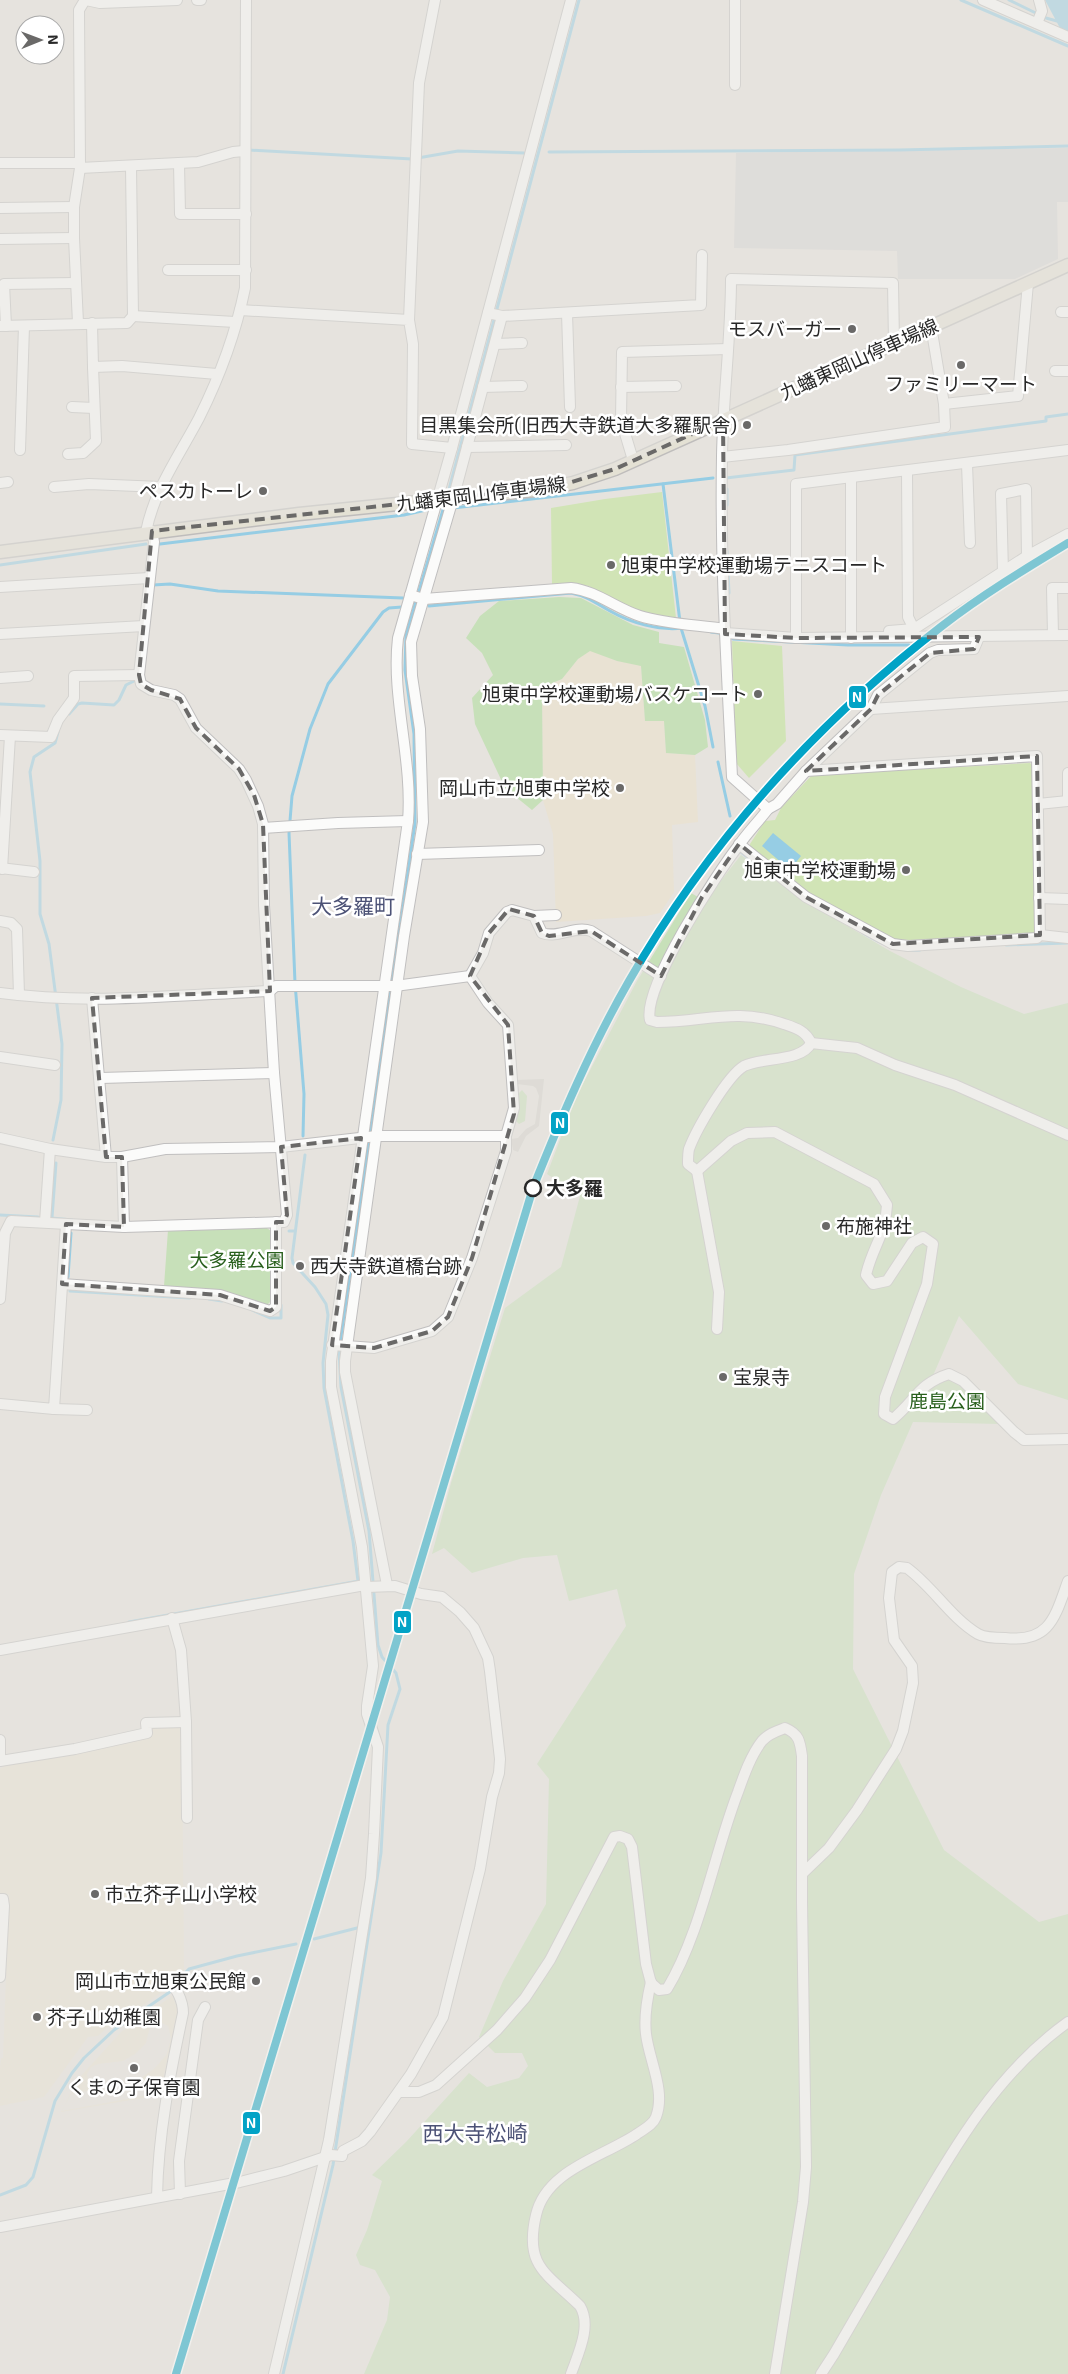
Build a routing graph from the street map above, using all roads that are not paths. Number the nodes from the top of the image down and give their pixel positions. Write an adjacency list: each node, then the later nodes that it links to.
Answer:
1 (86, 0): 2 (street); 17 (street)
2 (177, 0)
3 (196, 0): 4 (street)
4 (201, 0)
5 (246, 0): 14 (street)
6 (435, 0): 34 (street)
7 (571, 0): 32 (street)
8 (735, 0): 13 (street)
9 (984, 0): 11 (street)
10 (1039, 0): 11 (street)
11 (1037, 22): 12 (street)
12 (1068, 37)
13 (735, 85)
14 (244, 150): 16 (street); 21 (street)
15 (0, 163): 17 (street)
16 (179, 163): 18 (street); 21 (street)
17 (80, 166): 18 (street); 19 (street)
18 (131, 166): 33 (street)
19 (74, 207): 20 (street); 22 (street)
20 (0, 208)
21 (246, 214): 27 (street)
22 (74, 238): 23 (street); 28 (street)
23 (0, 239)
24 (702, 255): 31 (street)
25 (1068, 265): 29 (main road, 九蟠東岡山停車場線)
26 (168, 270): 27 (street)
27 (246, 270): 30 (street)
28 (76, 282): 36 (street); 38 (street)
29 (1028, 283): 40 (main road, 九蟠東岡山停車場線); 53 (street)
30 (240, 310): 34 (street); 35 (street)
31 (567, 313): 32 (street); 55 (street)
32 (495, 315): 43 (street); 60 (street)
33 (133, 316): 35 (street); 37 (street)
34 (410, 320): 60 (street)
35 (236, 322): 48 (street)
36 (78, 323): 37 (street); 39 (street)
37 (92, 323): 45 (street)
38 (3, 326): 39 (street)
39 (24, 326): 61 (street)
40 (931, 326): 42 (main road, 九蟠東岡山停車場線); 53 (street)
41 (522, 343): 43 (street)
42 (894, 343): 44 (street); 57 (main road, 九蟠東岡山停車場線)
43 (495, 344): 51 (street)
44 (728, 349): 52 (street); 57 (street)
45 (93, 367): 48 (street); 56 (street)
46 (1055, 371): 47 (street)
47 (1068, 371)
48 (217, 374): 70 (street)
49 (522, 386): 51 (street)
50 (676, 386): 52 (street)
51 (483, 387): 59 (street)
52 (622, 387): 65 (street)
53 (944, 404): 64 (street)
54 (72, 407): 56 (street)
55 (570, 407)
56 (94, 408): 63 (street)
57 (723, 420): 64 (street); 65 (main road, 九蟠東岡山停車場線)
58 (566, 445): 59 (street)
59 (467, 447): 71 (street)
60 (452, 448): 71 (street)
61 (20, 450)
62 (1068, 450): 66 (street)
63 (68, 454)
64 (722, 457): 84 (street)
65 (633, 460): 71 (main road, 九蟠東岡山停車場線)
66 (967, 464): 67 (street); 74 (street)
67 (907, 471): 68 (street); 83 (street)
68 (851, 478): 89 (street); 90 (street)
69 (54, 487): 70 (street)
70 (161, 487): 72 (street)
71 (448, 502): 72 (main road, 九蟠東岡山停車場線); 81 (street); 81 (street)
72 (149, 532): 75 (main road, 九蟠東岡山停車場線); 78 (street)
73 (1068, 534): 76 (street)
74 (970, 543)
75 (0, 552)
76 (1027, 556): 77 (street); 77 (street)
77 (1004, 572): 83 (street)
78 (149, 578): 79 (street); 82 (street)
79 (0, 587)
80 (1068, 588): 86 (street)
81 (417, 597): 84 (street); 98 (street); 98 (street)
82 (144, 626): 85 (street); 92 (street)
83 (914, 629): 91 (street)
84 (725, 631): 89 (street); 103 (street)
85 (0, 634)
86 (1053, 635): 87 (street); 88 (street)
87 (1068, 635)
88 (979, 637): 91 (street); 96 (street)
89 (796, 638): 90 (street)
90 (851, 638): 91 (street)
91 (865, 638)
92 (139, 675): 97 (street); 105 (street)
93 (28, 676): 94 (street)
94 (0, 678)
95 (1068, 696): 96 (street)
96 (871, 709): 99 (street)
97 (5, 735): 109 (street)
98 (414, 759): 104 (street); 108 (street)
99 (806, 771): 102 (street); 103 (street)
100 (1068, 773): 101 (street)
101 (1068, 801): 102 (street)
102 (1038, 804): 111 (street)
103 (768, 810): 106 (street)
104 (408, 821): 105 (street); 108 (street)
105 (263, 828): 121 (street)
106 (739, 844): 116 (street); 118 (street)
107 (539, 850): 108 (street)
108 (411, 856): 120 (street)
109 (1, 869): 110 (street)
110 (34, 872)
111 (1039, 898): 112 (street); 116 (street)
112 (1068, 899)
113 (556, 915): 114 (street)
114 (534, 916): 118 (street); 119 (street)
115 (0, 921): 123 (street)
116 (1040, 935): 117 (street)
117 (1068, 938)
118 (658, 974): 125 (street)
119 (470, 976): 120 (street); 131 (street)
120 (391, 985): 121 (street); 132 (street); 132 (street)
121 (270, 991): 124 (street); 128 (street)
122 (0, 993): 123 (street)
123 (18, 995): 124 (street)
124 (92, 998): 129 (street)
125 (811, 1043): 130 (street); 138 (street)
126 (0, 1057): 127 (street)
127 (55, 1065)
128 (274, 1073): 129 (street); 134 (street)
129 (101, 1078): 136 (street)
130 (1068, 1135)
131 (506, 1136): 132 (street); 146 (street)
132 (370, 1137): 134 (street); 146 (street); 146 (street)
133 (0, 1138): 135 (street)
134 (281, 1147): 137 (street); 140 (street)
135 (50, 1149): 136 (street); 139 (street)
136 (106, 1157): 137 (street)
137 (122, 1157): 142 (street)
138 (697, 1171): 145 (street); 150 (street)
139 (45, 1222): 141 (street); 144 (street)
140 (276, 1222): 142 (street); 143 (street)
141 (66, 1224): 142 (street); 143 (street)
142 (124, 1227)
143 (62, 1284): 148 (street)
144 (0, 1299)
145 (717, 1329)
146 (340, 1346): 152 (street); 153 (street)
147 (0, 1404): 148 (street)
148 (54, 1409): 149 (street)
149 (87, 1410)
150 (1068, 1439)
151 (1068, 1581): 160 (street)
152 (387, 1585): 153 (street); 167 (street)
153 (369, 1586): 154 (street); 168 (street)
154 (172, 1618): 155 (street); 156 (street)
155 (0, 1650)
156 (186, 1722): 158 (street); 159 (street)
157 (0, 1740): 158 (street)
158 (0, 1760)
159 (187, 1818)
160 (802, 1874): 163 (street); 174 (street)
161 (0, 1899): 162 (street)
162 (0, 1976)
163 (651, 1982): 167 (street); 173 (street)
164 (173, 1985): 170 (street)
165 (205, 2008): 169 (street)
166 (1068, 2022): 175 (street)
167 (399, 2092): 168 (street)
168 (332, 2156): 169 (street); 172 (street)
169 (180, 2194): 170 (street)
170 (157, 2197): 171 (street)
171 (0, 2227)
172 (274, 2374)
173 (571, 2374)
174 (776, 2374)
175 (821, 2374)

